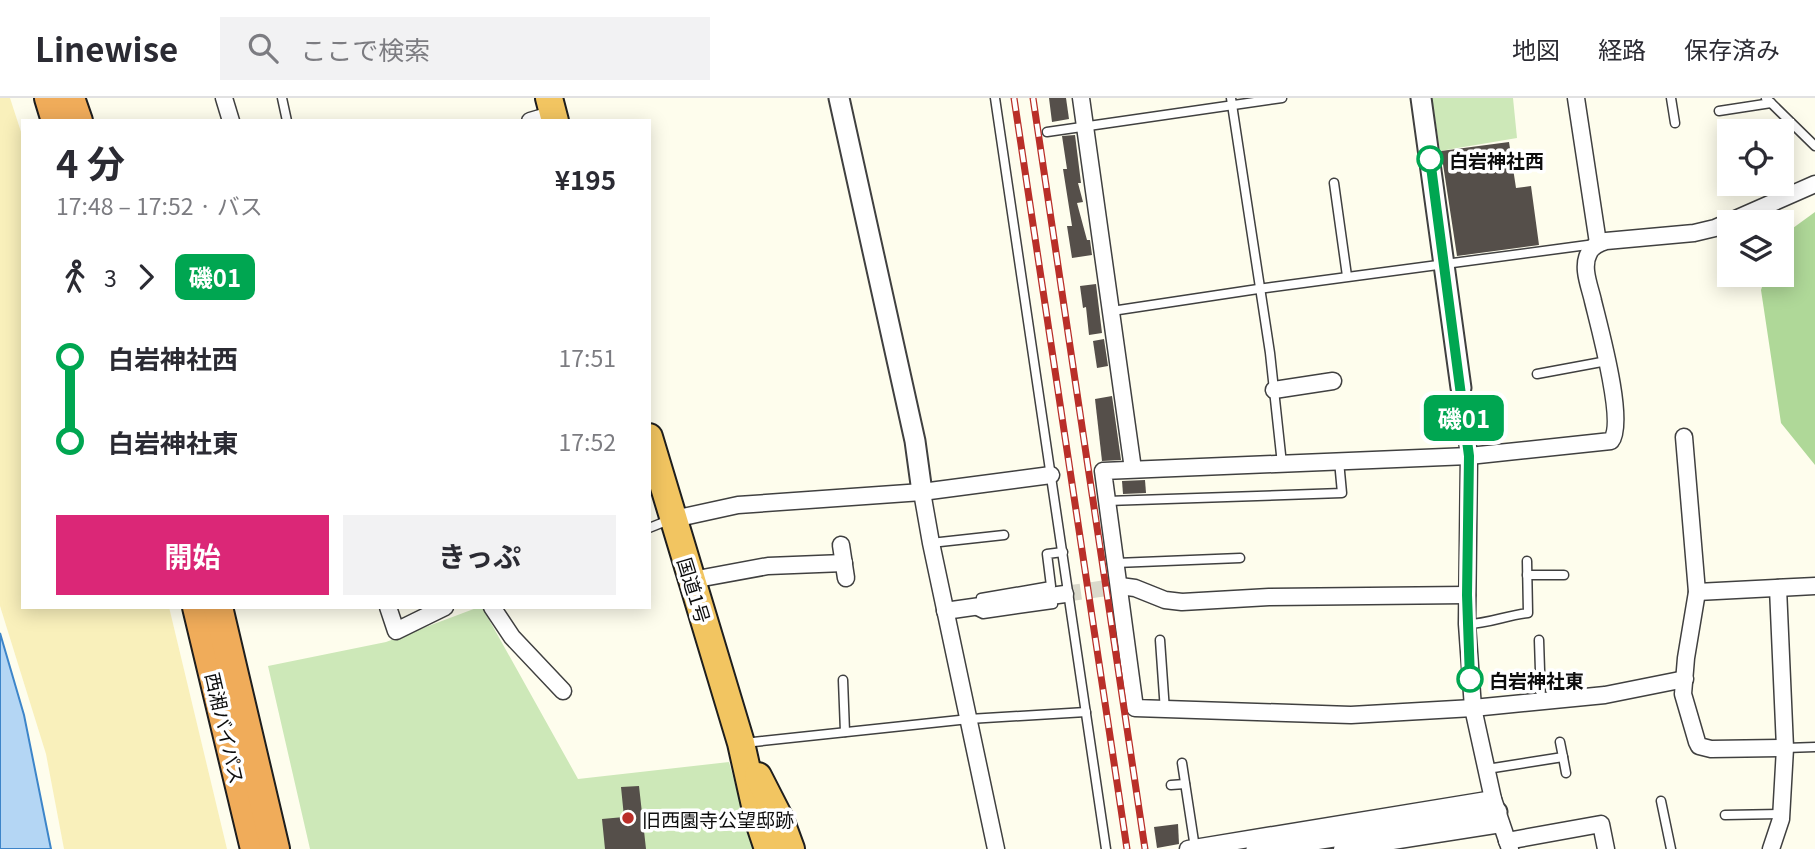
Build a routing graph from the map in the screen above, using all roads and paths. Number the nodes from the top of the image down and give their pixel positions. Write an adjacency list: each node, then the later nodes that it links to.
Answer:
1 (49, 98): 15 (highway)
2 (70, 98): 16 (highway)
3 (224, 98): 17 (street)
4 (282, 98): 18 (lane)
5 (839, 98): 42 (street)
6 (995, 98): 41 (lane)
7 (1081, 98): 20 (street)
8 (1282, 98): 13 (lane)
9 (1422, 98): 26 (street)
10 (1576, 98): 25 (street)
11 (1671, 98): 19 (lane)
12 (1769, 101): 14 (lane); 22 (lane)
13 (1231, 102): 20 (lane); 28 (lane)
14 (1719, 111)
15 (55, 119)
16 (77, 119)
17 (230, 119)
18 (287, 119)
19 (1675, 123)
20 (1085, 126): 21 (lane); 29 (street)
21 (1048, 132)
22 (1815, 146)
23 (1334, 183): 27 (lane)
24 (1815, 184): 25 (street)
25 (1598, 243): 26 (lane); 30 (street)
26 (1444, 263): 27 (lane); 33 (street)
27 (1347, 276): 28 (lane)
28 (1258, 289): 29 (lane); 34 (lane)
29 (1112, 311): 40 (street)
30 (1607, 361): 31 (lane); 37 (street)
31 (1538, 374)
32 (1333, 381): 34 (street)
33 (1461, 388): 37 (street)
34 (1274, 390): 39 (lane)
35 (1684, 437): 58 (street)
36 (651, 450): 44 (highway, 国道1号)
37 (1469, 456): 38 (street); 59 (street)
38 (1339, 461): 39 (street); 43 (lane)
39 (1282, 464): 40 (street)
40 (1133, 469): 43 (street)
41 (1051, 475): 42 (street); 48 (lane)
42 (922, 492): 44 (street); 46 (street)
43 (1107, 502): 51 (street)
44 (662, 523): 54 (highway, 国道1号)
45 (1004, 535): 46 (lane)
46 (931, 543): 67 (street)
47 (841, 545): 54 (street)
48 (1063, 552): 60 (lane); 61 (lane)
49 (1240, 558): 51 (lane)
50 (1527, 561): 53 (lane)
51 (1116, 563): 76 (street)
52 (1564, 575): 53 (lane)
53 (1527, 576): 68 (lane)
54 (692, 580): 81 (highway, 国道1号)
55 (1120, 586): 59 (street)
56 (1815, 586): 57 (street)
57 (1778, 588): 58 (street); 83 (street)
58 (1697, 592): 71 (street)
59 (1467, 595): 68 (street)
60 (1067, 598): 61 (street); 77 (lane)
61 (975, 603): 67 (street)
62 (197, 609): 96 (highway, 西湘バイパス)
63 (218, 609): 97 (highway, 西湘バイパス)
64 (389, 609): 65 (street)
65 (441, 609)
66 (493, 609): 73 (street)
67 (945, 611): 78 (street)
68 (1467, 624): 75 (street)
69 (1160, 640): 76 (lane)
70 (1539, 640): 74 (lane)
71 (1685, 679): 74 (street); 83 (street)
72 (843, 680): 79 (lane)
73 (563, 691)
74 (1541, 701): 75 (street)
75 (1473, 708): 76 (street); 86 (street)
76 (1165, 711)
77 (1086, 712): 78 (lane); 101 (lane)
78 (968, 719): 79 (lane); 100 (street)
79 (845, 732): 81 (lane)
80 (1560, 742): 84 (lane)
81 (741, 743): 98 (highway, 国道1号); 99 (highway, 国道1号)
82 (1815, 747): 83 (lane)
83 (1785, 748): 92 (street)
84 (1563, 757): 86 (lane); 87 (lane)
85 (1182, 763): 88 (lane)
86 (1487, 769): 91 (street)
87 (1566, 774)
88 (1185, 784): 89 (lane); 95 (lane)
89 (1171, 785)
90 (1661, 801): 105 (lane)
91 (1497, 812): 94 (street); 95 (street); 102 (street); 103 (street)
92 (1781, 814): 93 (lane); 106 (street)
93 (1725, 815)
94 (1509, 845): 104 (street)
95 (1201, 848)
96 (255, 849)
97 (275, 849)
98 (768, 849)
99 (791, 849)
100 (996, 849)
101 (1106, 849)
102 (1256, 849)
103 (1342, 849)
104 (1606, 849)
105 (1671, 849)
106 (1771, 849)

